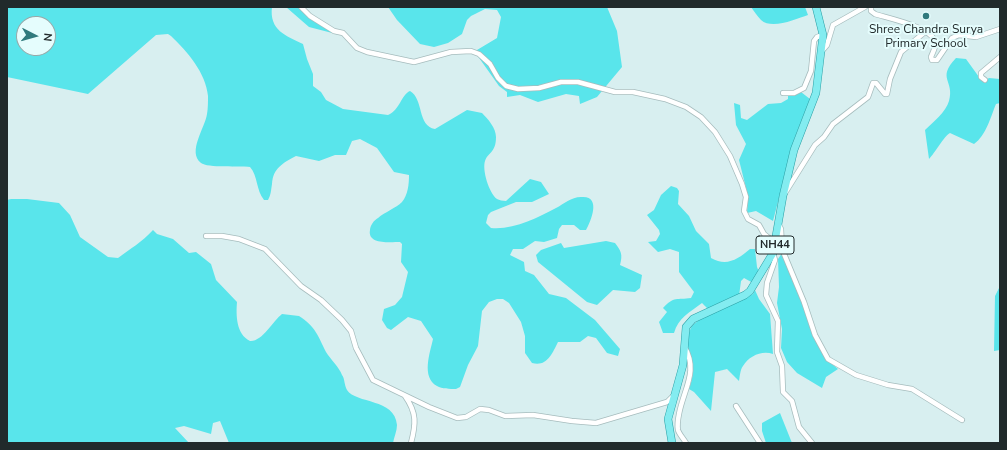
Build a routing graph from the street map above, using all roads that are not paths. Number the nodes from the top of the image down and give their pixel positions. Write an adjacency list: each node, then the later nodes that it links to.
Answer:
1 (302, 7): 15 (street)
2 (816, 7): 7 (main road, NH44)
3 (865, 7): 8 (street)
4 (871, 7): 6 (street)
5 (1000, 29): 6 (street)
6 (925, 32): 12 (street)
7 (823, 35): 8 (main road, NH44); 11 (street)
8 (820, 53): 12 (main road, NH44)
9 (1000, 57): 10 (street)
10 (984, 80)
11 (784, 93)
12 (783, 196): 13 (main road, NH44)
13 (778, 223): 15 (main road, NH44); 21 (street)
14 (206, 236): 19 (street)
15 (775, 244): 16 (main road, NH44)
16 (773, 253): 17 (main road, NH44); 26 (street)
17 (684, 344): 18 (main road, NH44); 24 (street)
18 (675, 394): 19 (street); 23 (main road, NH44)
19 (405, 396): 22 (street)
20 (736, 406): 25 (street)
21 (962, 420)
22 (410, 443)
23 (672, 443)
24 (686, 443)
25 (760, 443)
26 (812, 443)

